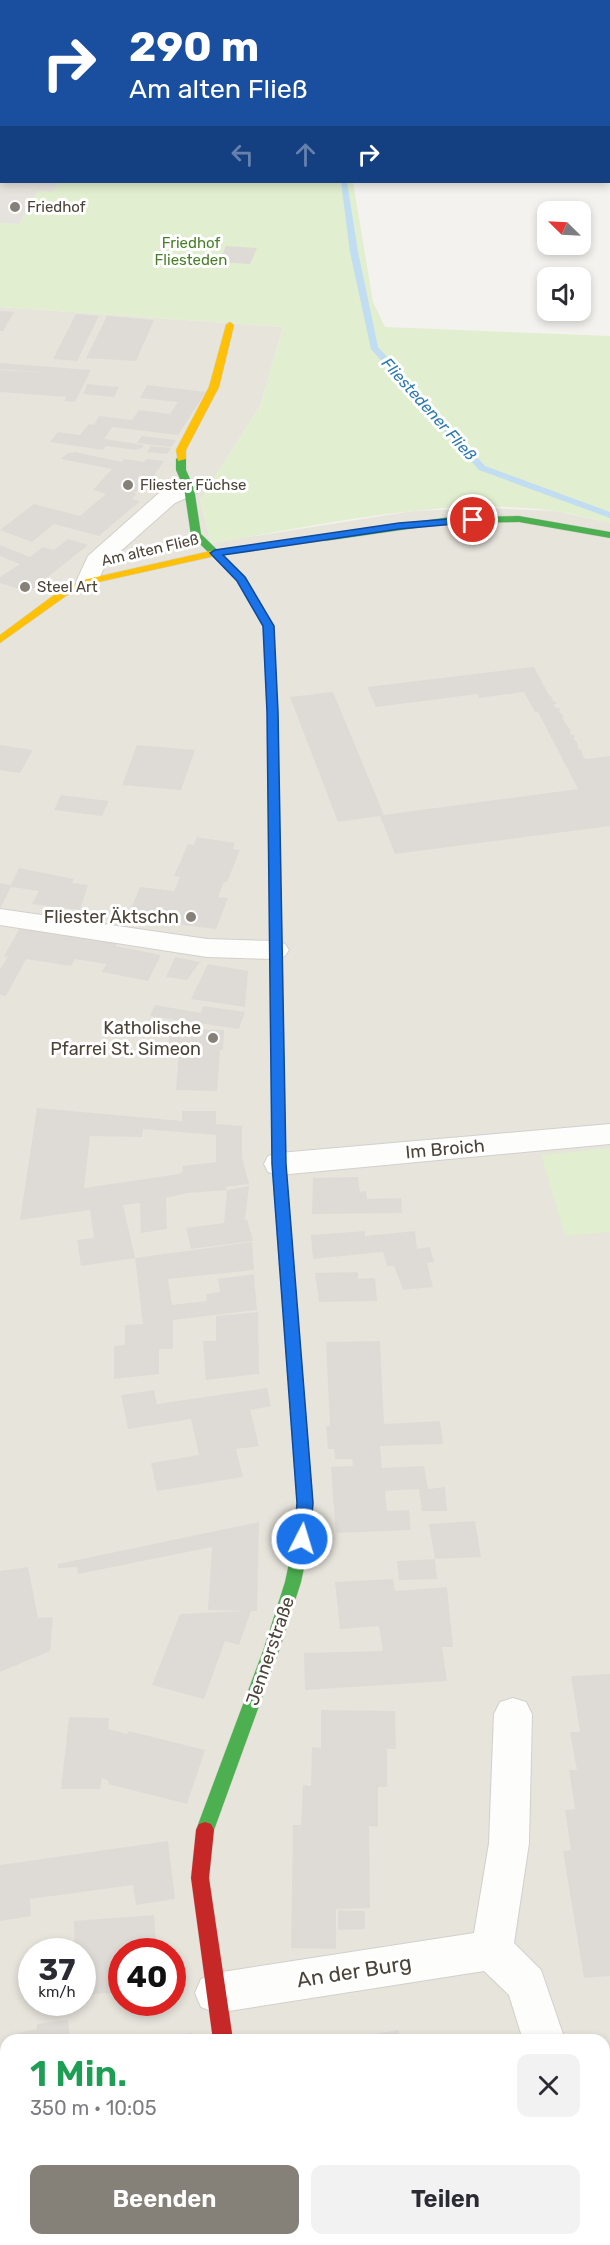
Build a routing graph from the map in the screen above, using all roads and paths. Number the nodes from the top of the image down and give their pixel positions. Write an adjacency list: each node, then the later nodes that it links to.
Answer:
1 (230, 325): 2 (street, Jennerstraße)
2 (189, 488): 4 (street, Jennerstraße); 5 (street)
3 (610, 535): 4 (street, Am alten Fließ)
4 (215, 553): 5 (street, Am alten Fließ); 8 (street, Jennerstraße)
5 (87, 582): 6 (street, Am alten Fließ)
6 (0, 640)
7 (0, 916): 8 (street)
8 (275, 950): 10 (street, Jennerstraße)
9 (610, 1134): 10 (street, Im Broich)
10 (279, 1164): 13 (street, Jennerstraße)
11 (513, 1713): 12 (street)
12 (492, 1950): 13 (street, An der Burg); 15 (street)
13 (216, 1993): 14 (street, Jennerstraße)
14 (222, 2034)
15 (542, 2034)

